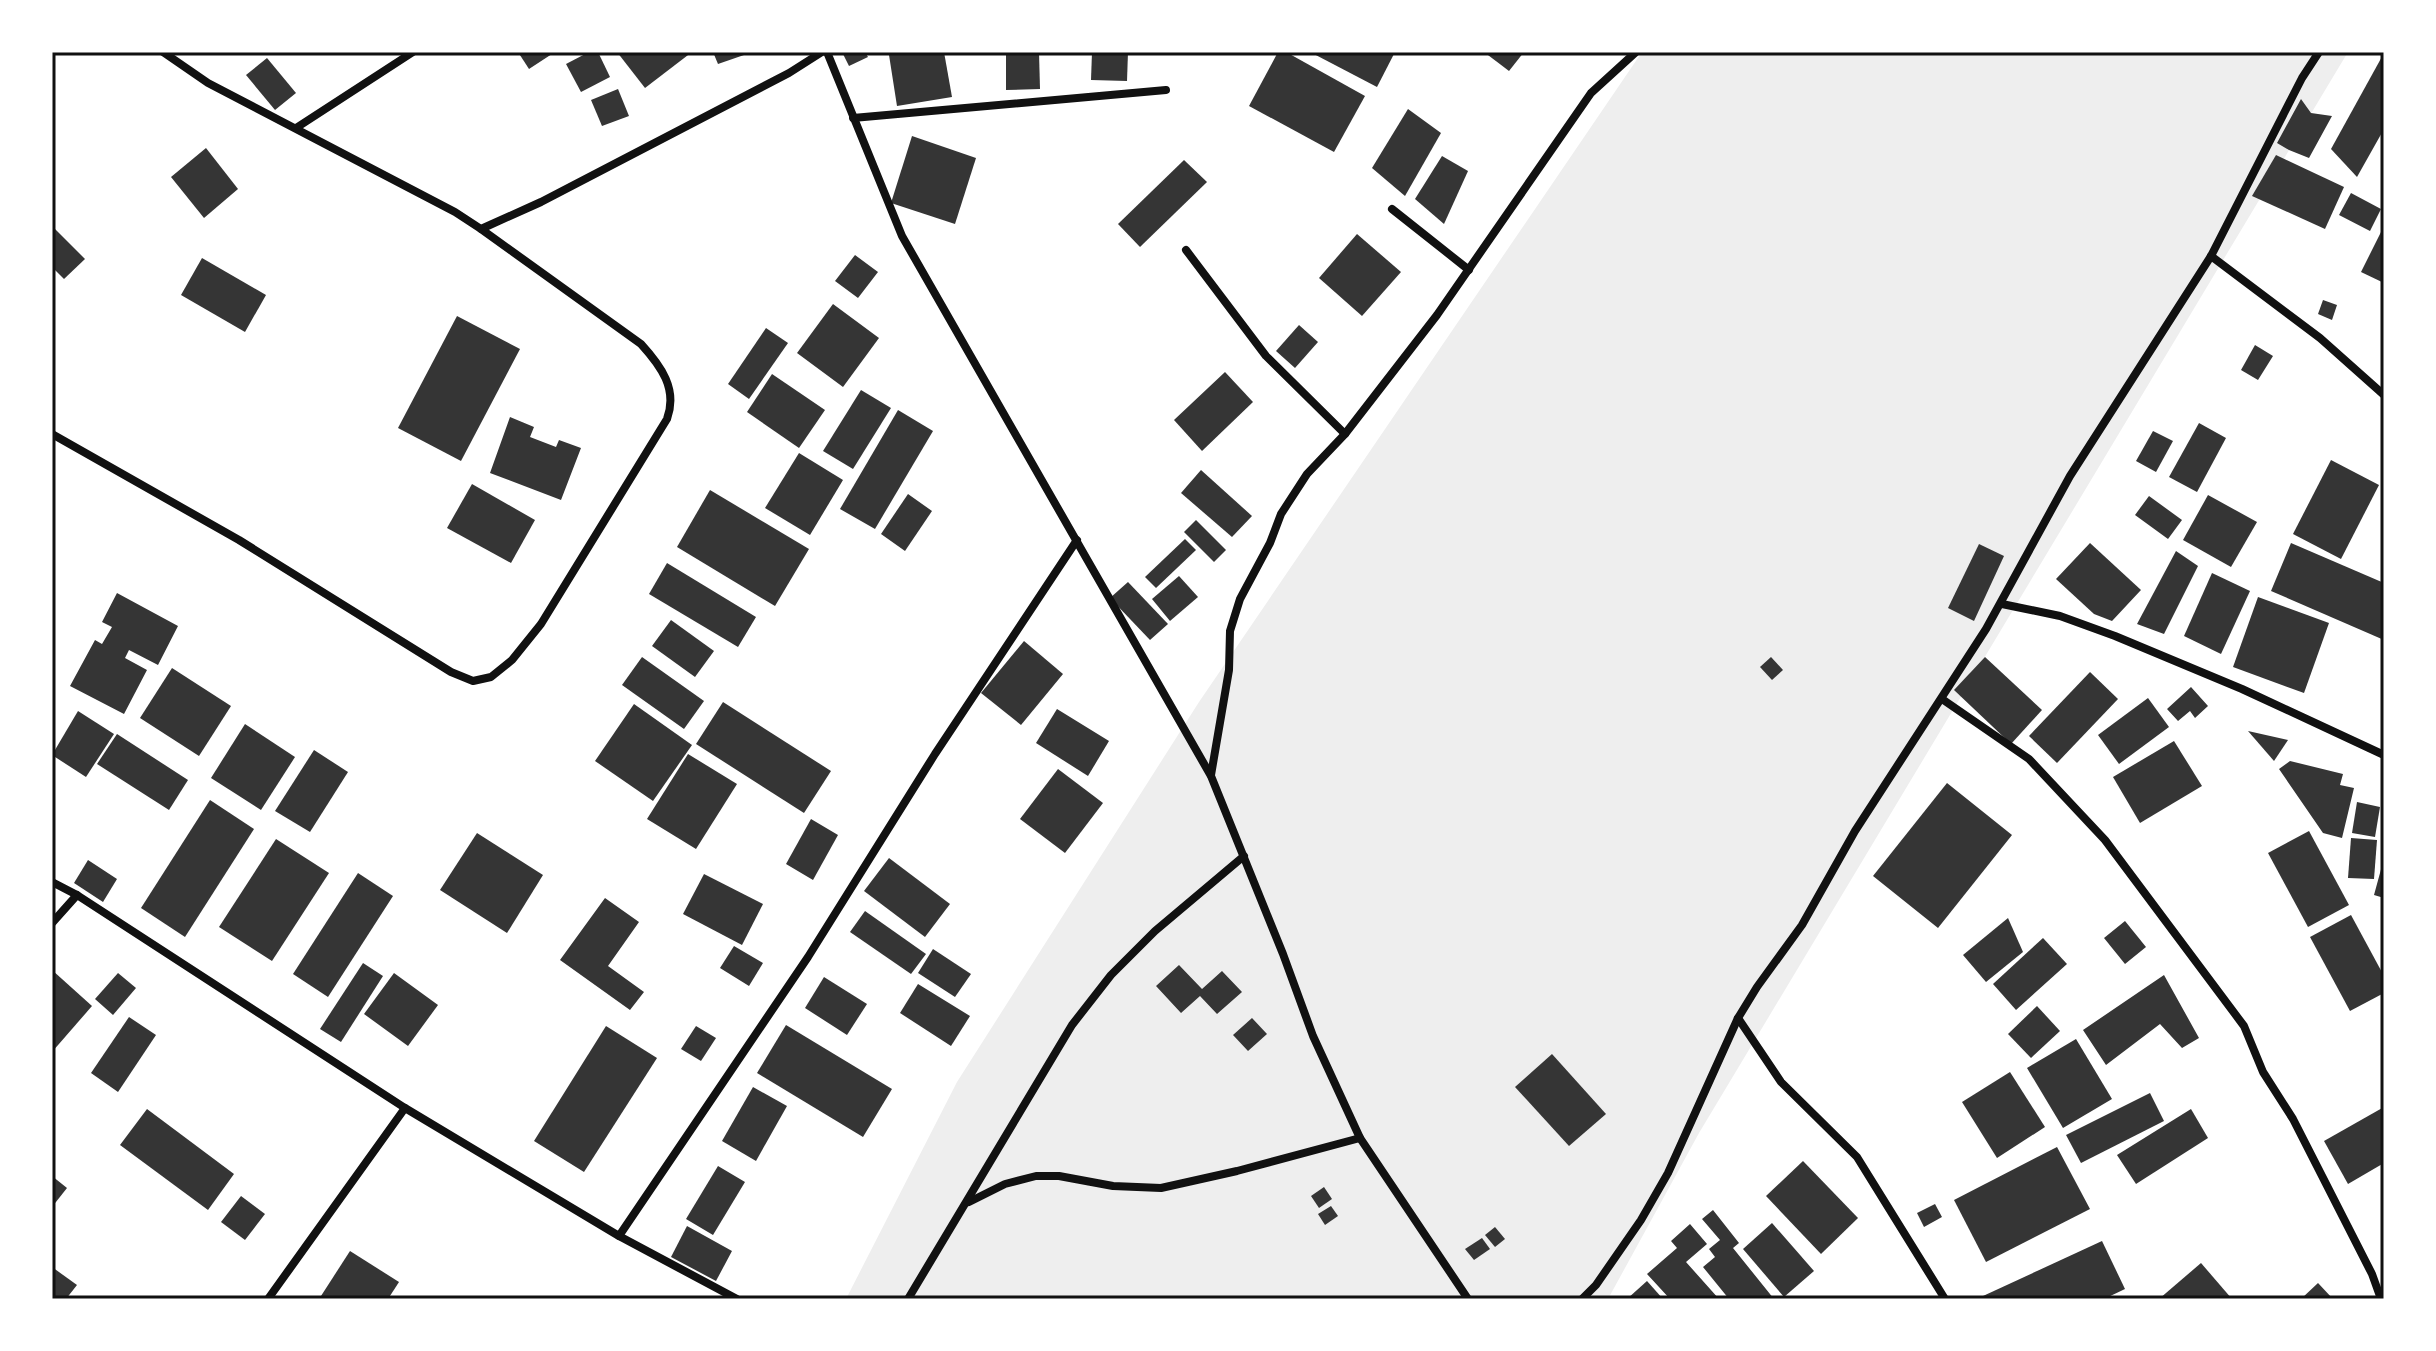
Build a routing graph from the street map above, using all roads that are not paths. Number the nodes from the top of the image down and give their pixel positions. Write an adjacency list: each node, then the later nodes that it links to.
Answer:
1 (163, 52): 8 (street)
2 (413, 52): 8 (street)
3 (824, 52): 7 (street); 10 (street)
4 (1636, 52): 13 (street)
5 (2319, 52): 12 (street)
6 (1166, 90): 7 (street)
7 (853, 118): 17 (street)
8 (296, 128): 10 (street)
9 (1392, 209): 13 (street)
10 (481, 229): 15 (street)
11 (1186, 250): 16 (street)
12 (2211, 256): 14 (street); 18 (street)
13 (1469, 270): 16 (street)
14 (2384, 395)
15 (52, 434)
16 (1345, 434): 21 (street)
17 (1077, 540): 21 (street); 30 (street)
18 (2002, 604): 19 (street); 20 (street)
19 (1942, 699): 26 (street); 37 (street)
20 (2384, 755)
21 (1211, 776): 22 (street)
22 (1244, 856): 28 (street); 29 (street)
23 (52, 882): 24 (street)
24 (77, 895): 25 (street); 27 (street)
25 (52, 923)
26 (1738, 1018): 35 (street); 36 (street)
27 (405, 1108): 30 (street); 31 (street)
28 (1360, 1138): 29 (street); 34 (street)
29 (968, 1203): 33 (street)
30 (619, 1236): 32 (street)
31 (268, 1299)
32 (737, 1299)
33 (908, 1299)
34 (1468, 1299)
35 (1582, 1299)
36 (1945, 1299)
37 (2381, 1299)

